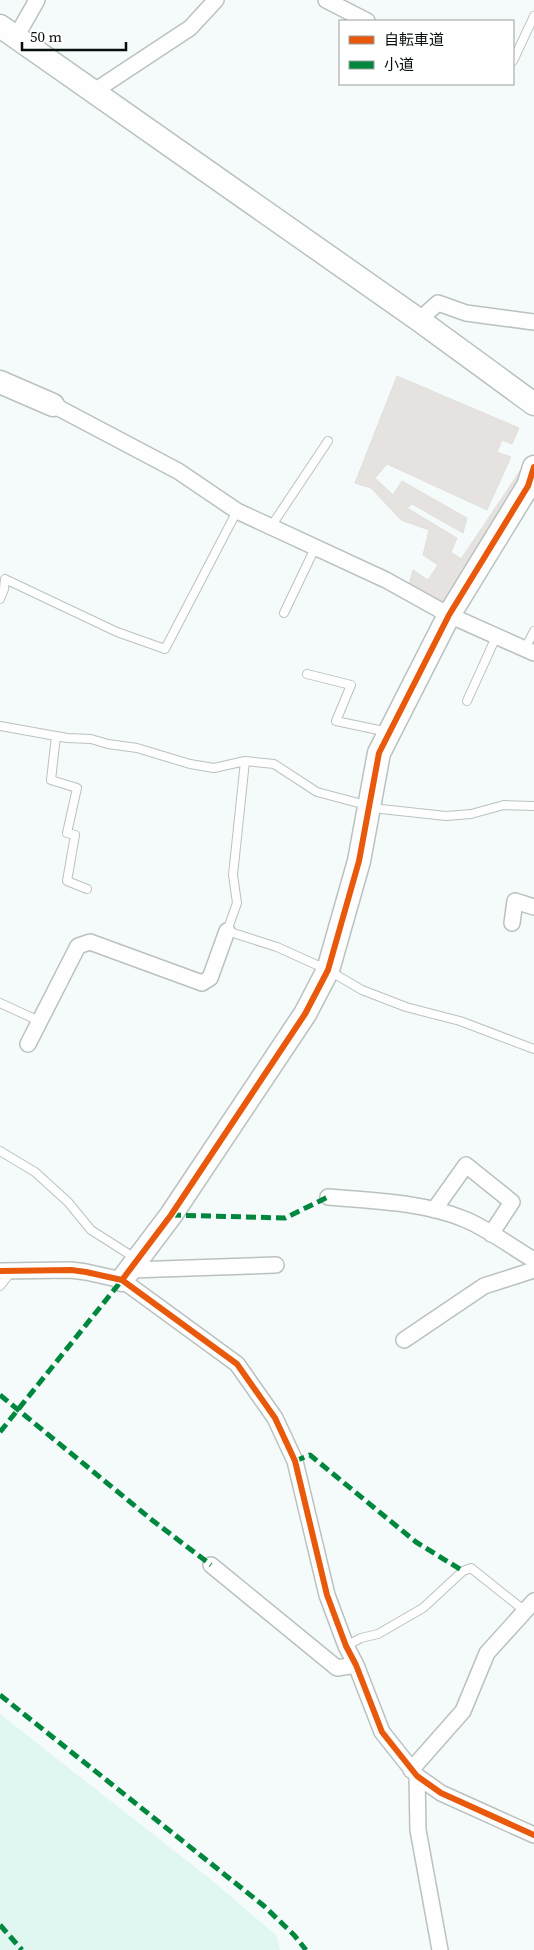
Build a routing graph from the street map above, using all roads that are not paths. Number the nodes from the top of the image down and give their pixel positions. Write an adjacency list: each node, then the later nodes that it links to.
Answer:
1 (37, 0): 6 (street)
2 (216, 0): 8 (street)
3 (326, 0): 5 (street)
4 (534, 16): 7 (lane)
5 (365, 20)
6 (8, 32): 8 (street)
7 (514, 59)
8 (93, 92): 9 (street)
9 (419, 320): 10 (street); 12 (street)
10 (534, 322)
11 (0, 382): 13 (street)
12 (534, 404)
13 (53, 405): 16 (street)
14 (328, 441): 17 (lane)
15 (534, 467): 22 (street)
16 (237, 511): 17 (street); 19 (lane)
17 (270, 528): 18 (street)
18 (315, 548): 21 (lane); 22 (street)
19 (2, 578): 20 (lane)
20 (0, 599)
21 (284, 613)
22 (449, 615): 24 (street); 29 (street)
23 (534, 631): 25 (lane)
24 (496, 637): 25 (street); 27 (lane)
25 (529, 651)
26 (307, 674): 29 (lane)
27 (466, 701)
28 (0, 726): 30 (lane)
29 (390, 732): 32 (street)
30 (56, 736): 31 (lane); 34 (lane)
31 (245, 761): 32 (lane); 37 (lane)
32 (369, 806): 33 (lane); 38 (street)
33 (534, 806)
34 (87, 888)
35 (534, 907): 36 (street)
36 (512, 923)
37 (227, 930): 38 (lane); 40 (street)
38 (328, 970): 42 (lane); 50 (street)
39 (0, 1003): 40 (lane)
40 (39, 1022): 41 (street)
41 (28, 1044)
42 (534, 1050)
43 (0, 1151): 50 (lane)
44 (328, 1197): 45 (street)
45 (434, 1210): 46 (street); 46 (street)
46 (491, 1234): 47 (street)
47 (534, 1260)
48 (276, 1265): 50 (street)
49 (6, 1270): 50 (street); 52 (lane)
50 (131, 1270): 56 (street)
51 (534, 1270): 53 (street)
52 (0, 1286)
53 (404, 1340)
54 (211, 1565): 57 (street)
55 (530, 1606): 56 (lane); 58 (street)
56 (346, 1646): 57 (street)
57 (356, 1666): 58 (street)
58 (414, 1773): 59 (street); 60 (street)
59 (534, 1835)
60 (440, 1950)

